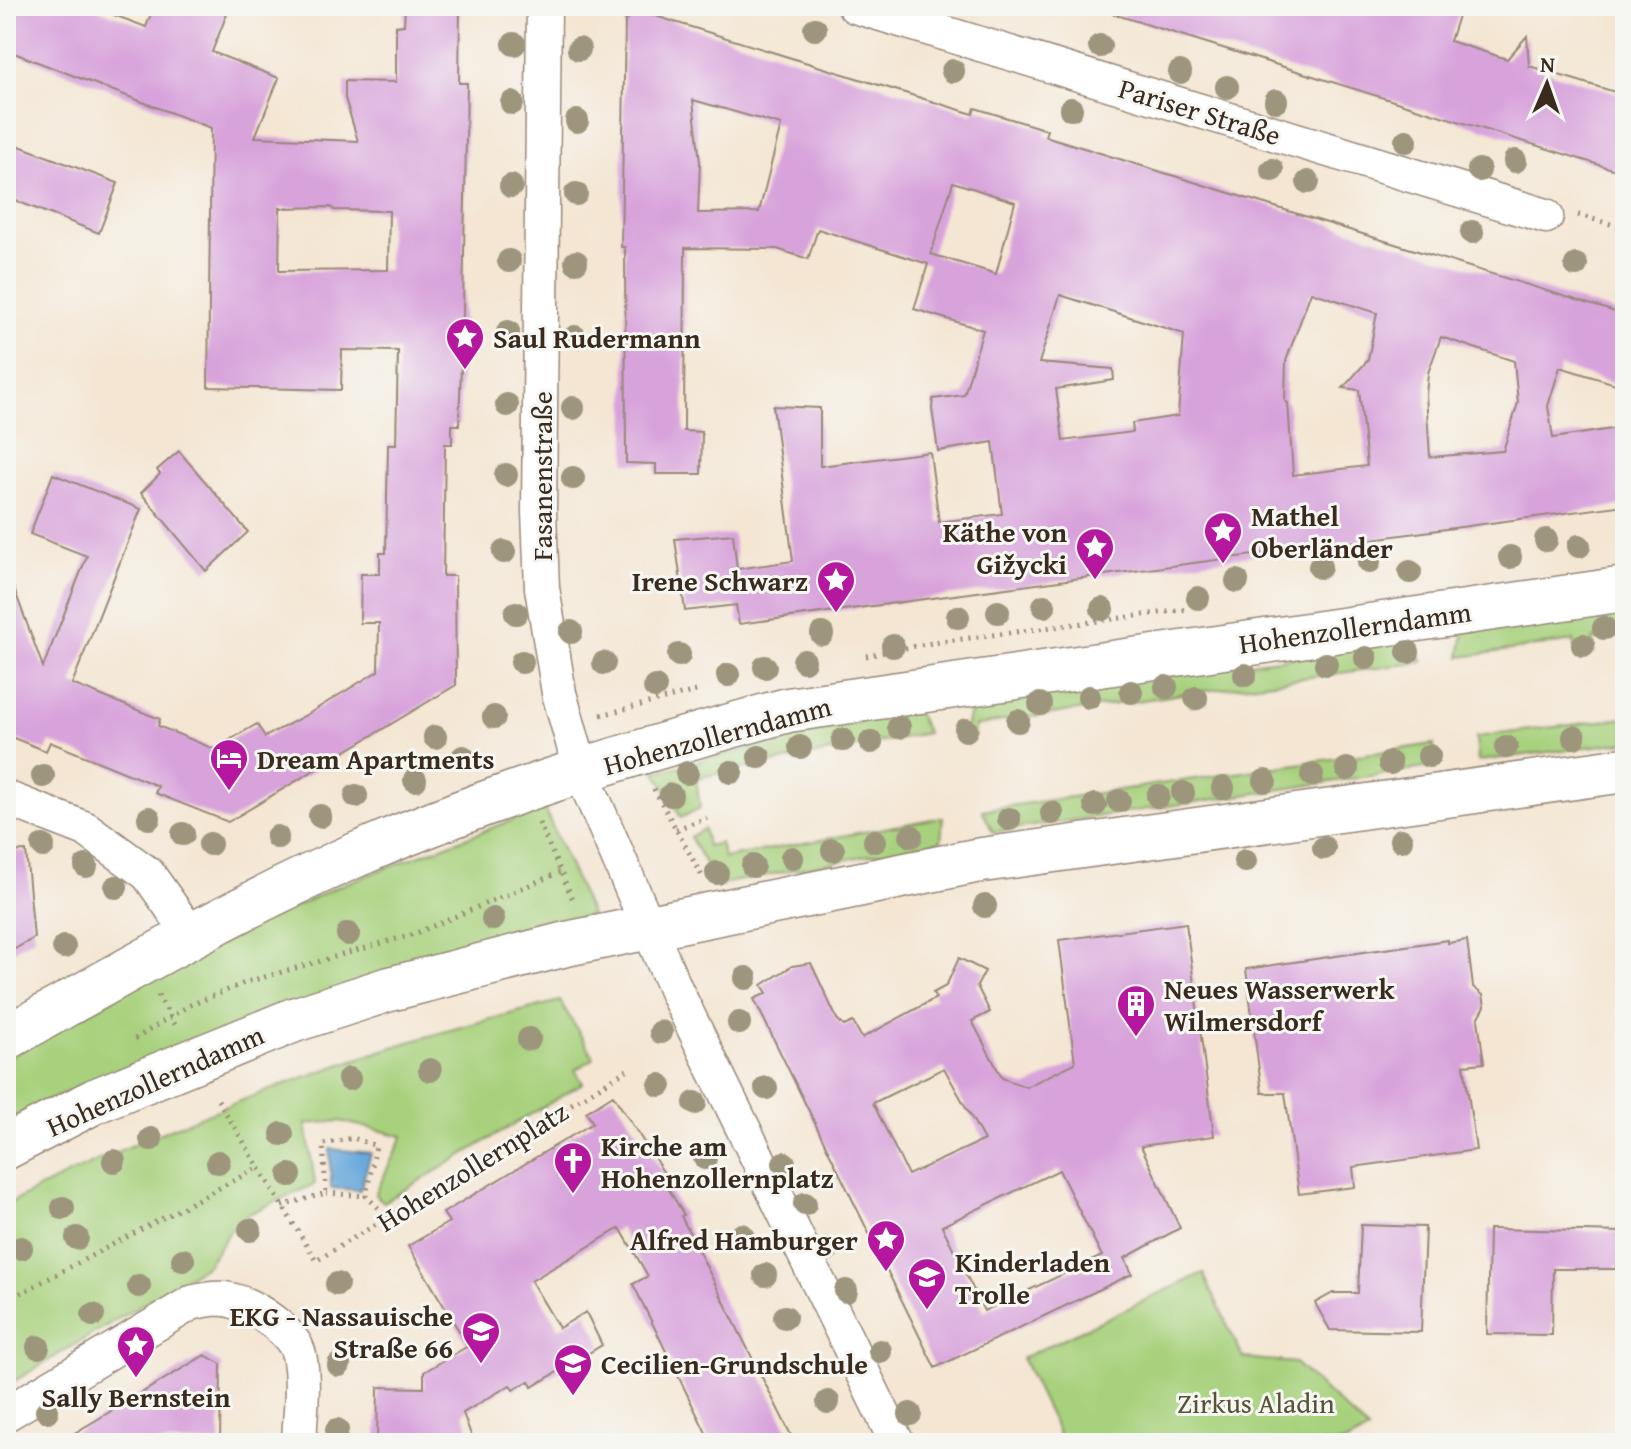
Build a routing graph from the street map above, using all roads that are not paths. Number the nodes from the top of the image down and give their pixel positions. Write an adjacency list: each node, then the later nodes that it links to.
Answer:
1 (544, 6): 6 (street, Fasanenstraße)
2 (855, 6): 3 (street, Pariser Straße)
3 (1546, 216)
4 (1625, 589): 6 (main road, Hohenzollerndamm)
5 (1625, 770): 8 (main road, Hohenzollerndamm)
6 (581, 771): 8 (street, Fasanenstraße); 9 (main road, Hohenzollerndamm)
7 (6, 798): 9 (street)
8 (647, 927): 11 (main road, Hohenzollerndamm); 14 (street, Fasanenstraße)
9 (191, 935): 10 (main road, Hohenzollerndamm)
10 (6, 1038)
11 (6, 1147)
12 (6, 1414): 13 (street)
13 (299, 1443)
14 (897, 1443)

